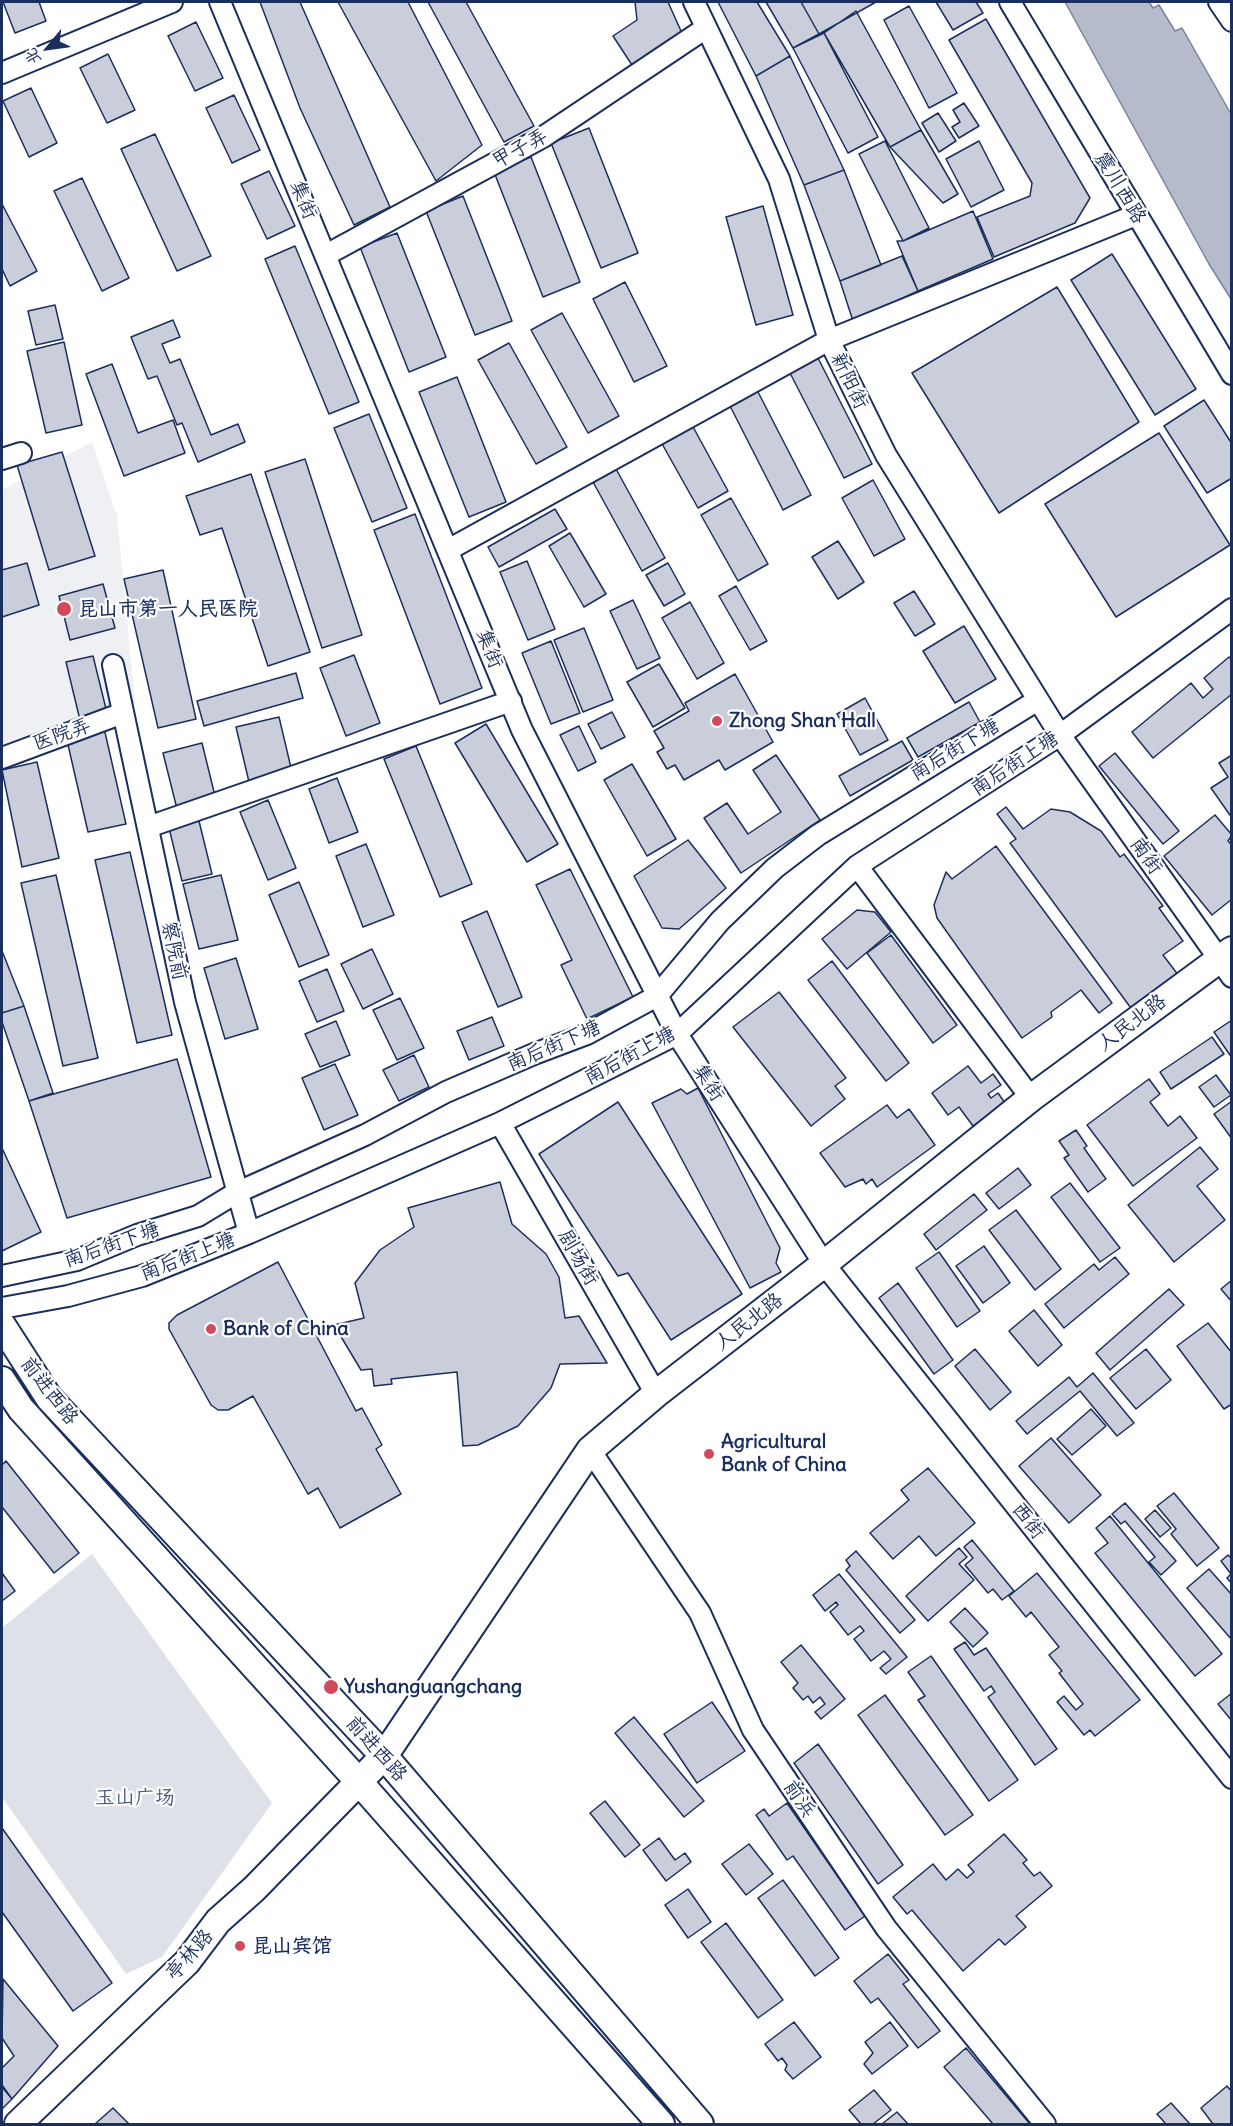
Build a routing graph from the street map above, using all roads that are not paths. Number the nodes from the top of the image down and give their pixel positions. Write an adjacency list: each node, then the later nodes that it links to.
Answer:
1 (172, 2): 8 (street)
2 (220, 2): 10 (street, 集街)
3 (694, 2): 7 (street, 新阳街)
4 (1010, 2): 9 (street, 震川西路)
5 (1219, 2): 6 (street)
6 (1232, 21)
7 (706, 28): 10 (street, 甲子弄); 11 (street, 新阳街)
8 (2, 73)
9 (1136, 215): 11 (street); 12 (street, 震川西路)
10 (326, 255): 15 (street, 集街)
11 (829, 340): 15 (street); 18 (street, 新阳街)
12 (1232, 374)
13 (21, 453): 14 (street)
14 (2, 459)
15 (448, 550): 19 (street, 集街)
16 (1232, 609): 21 (street, 南后街上塘)
17 (113, 665): 20 (street, 察院前)
18 (1038, 700): 21 (street, 新阳街); 26 (street, 南后街下塘)
19 (511, 701): 23 (street); 26 (street, 集街)
20 (123, 713): 22 (street, 医院弄); 23 (street, 察院前)
21 (1060, 735): 24 (street, 南后街上塘); 25 (street, 南街)
22 (2, 758)
23 (148, 827): 30 (street, 察院前)
24 (857, 866): 27 (street, 南后街上塘); 28 (street)
25 (1227, 962): 28 (main road, 人民北路)
26 (657, 996): 27 (street, 集街); 30 (street, 南后街下塘)
27 (677, 1034): 29 (street, 南后街上塘); 32 (street, 集街)
28 (1031, 1098): 32 (main road, 人民北路)
29 (500, 1123): 31 (street, 南后街上塘); 37 (street, 剧场街)
30 (236, 1192): 31 (street, 察院前); 33 (street, 南后街下塘)
31 (249, 1233): 34 (street, 南后街上塘)
32 (824, 1264): 37 (main road, 人民北路); 40 (street, 西街)
33 (2, 1276)
34 (2, 1308)
35 (2, 1325): 39 (main road, 前进西路)
36 (2, 1380): 41 (main road, 前进西路)
37 (656, 1394): 38 (main road, 人民北路)
38 (590, 1450): 39 (main road, 人民北路); 45 (street, 前浜)
39 (384, 1756): 41 (main road, 人民北路); 44 (main road, 前进西路)
40 (1232, 1778)
41 (360, 1783): 42 (main road, 亭林路); 43 (main road, 前进西路)
42 (18, 2124)
43 (661, 2124)
44 (700, 2124)
45 (1045, 2124)

